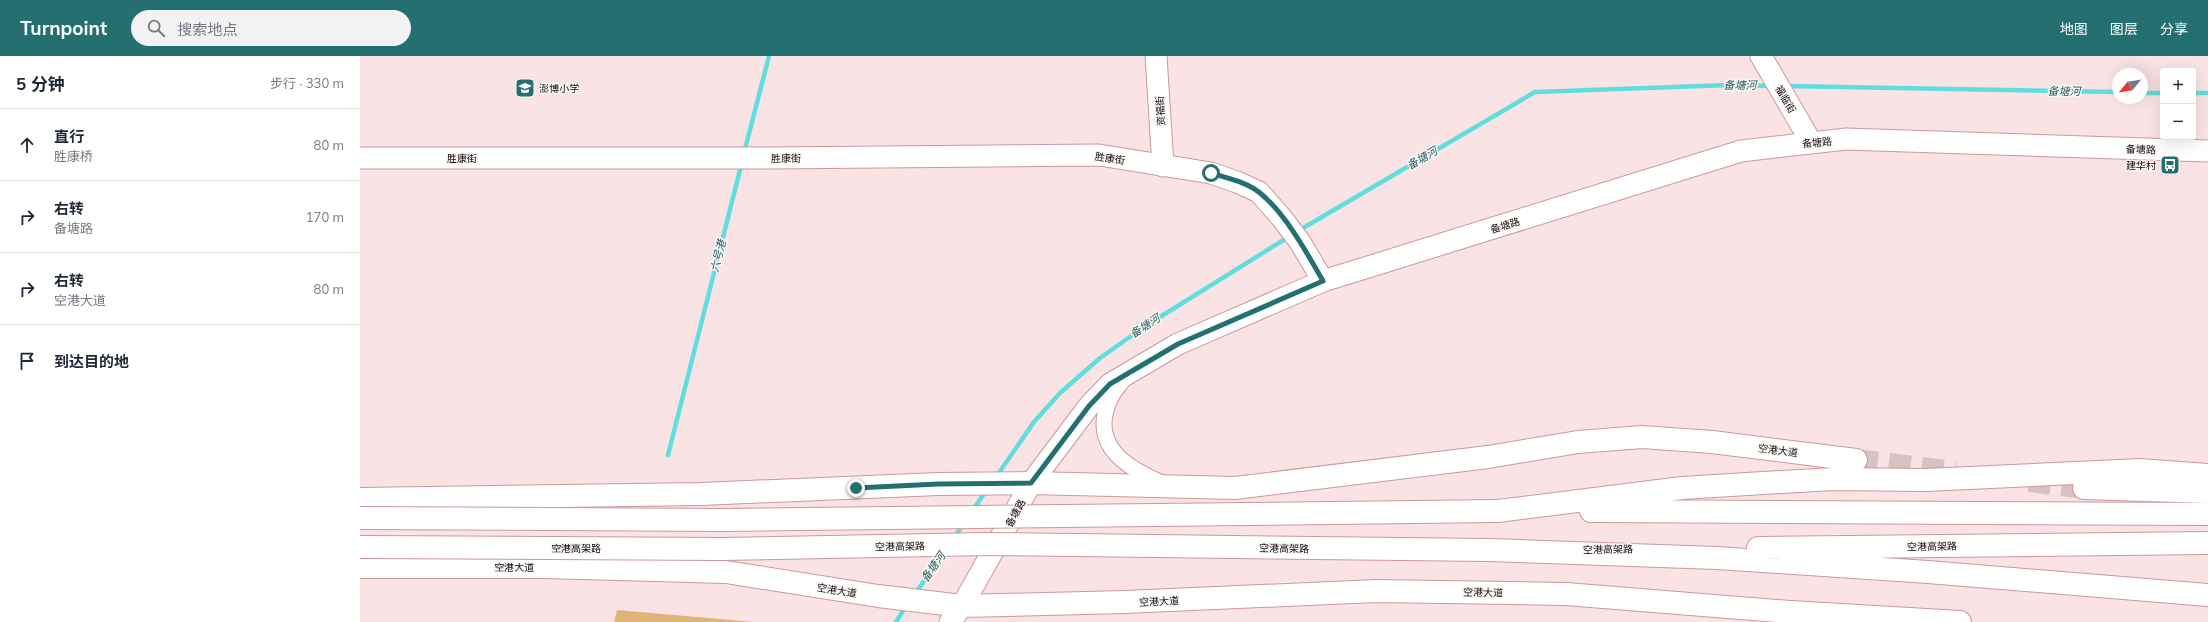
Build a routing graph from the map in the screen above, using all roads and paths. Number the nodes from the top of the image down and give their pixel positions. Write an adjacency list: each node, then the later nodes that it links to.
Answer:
1 (1156, 56): 6 (street, 资福街)
2 (1761, 56): 3 (street, 福临街)
3 (1811, 142): 4 (street, 备塘路); 7 (street, 备塘路)
4 (2208, 152)
5 (360, 158): 6 (street, 胜康街)
6 (1163, 166): 7 (street, 胜康街)
7 (1323, 281): 8 (street, 备塘路)
8 (1134, 369): 13 (street, 备塘路); 14 (street)
9 (1856, 460): 14 (main road, 空港大道)
10 (2208, 468): 11 (main road)
11 (2140, 470): 12 (main road); 18 (main road)
12 (2208, 475)
13 (1031, 483): 14 (main road, 空港大道); 17 (main road, 空港大道); 26 (street, 备塘路)
14 (1168, 486)
15 (2084, 488): 16 (main road)
16 (2208, 492)
17 (360, 499)
18 (1498, 511): 19 (main road); 20 (main road, bridge)
19 (2208, 514)
20 (360, 518)
21 (2208, 543): 23 (main road, 空港高架路)
22 (360, 548): 23 (main road, 空港高架路, bridge)
23 (1489, 550): 25 (main road)
24 (360, 567): 26 (main road, 空港大道)
25 (2208, 595)
26 (956, 614): 27 (main road, 空港大道)
27 (1890, 620): 28 (main road, 空港大道)
28 (1912, 621): 29 (main road, 空港大道)
29 (1960, 622)

